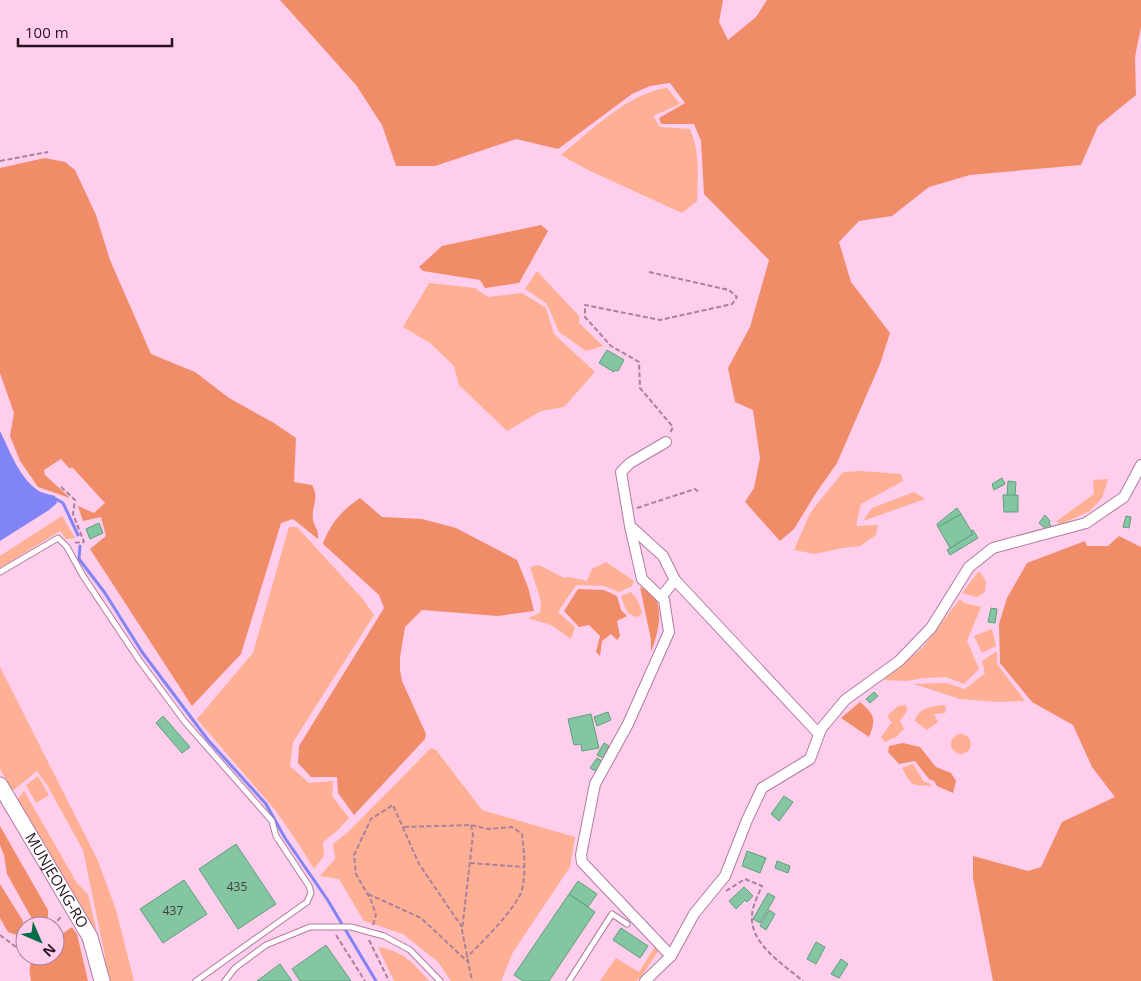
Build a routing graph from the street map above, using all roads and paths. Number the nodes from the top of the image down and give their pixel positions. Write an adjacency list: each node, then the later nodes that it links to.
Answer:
1 (48, 152): 2 (path)
2 (0, 161)
3 (648, 272): 4 (path)
4 (666, 442): 8 (street)
5 (1141, 465): 14 (street)
6 (61, 487): 10 (path)
7 (700, 494): 8 (path)
8 (627, 511): 9 (street)
9 (630, 526): 12 (street); 13 (street)
10 (64, 544): 11 (lane); 32 (lane)
11 (0, 572)
12 (675, 580): 13 (street); 14 (street)
13 (661, 597): 28 (street)
14 (819, 734): 21 (street)
15 (0, 785): 31 (main road, MUNJEONG-RO)
16 (471, 825): 17 (path); 18 (path); 19 (path)
17 (404, 827): 20 (path); 24 (path)
18 (470, 863): 19 (path); 24 (path)
19 (524, 867): 29 (path)
20 (367, 893): 25 (path); 30 (path)
21 (712, 893): 28 (street); 40 (path)
22 (626, 924): 38 (lane)
23 (334, 927): 25 (lane); 33 (lane); 34 (path)
24 (462, 927): 29 (path)
25 (368, 931): 35 (path); 36 (lane)
26 (0, 935): 27 (path)
27 (15, 946)
28 (670, 956): 39 (street)
29 (467, 957): 30 (path)
30 (468, 962): 37 (path)
31 (102, 981)
32 (196, 981)
33 (225, 981)
34 (365, 981)
35 (389, 981)
36 (440, 981)
37 (472, 981)
38 (568, 981)
39 (645, 981)
40 (803, 981)

